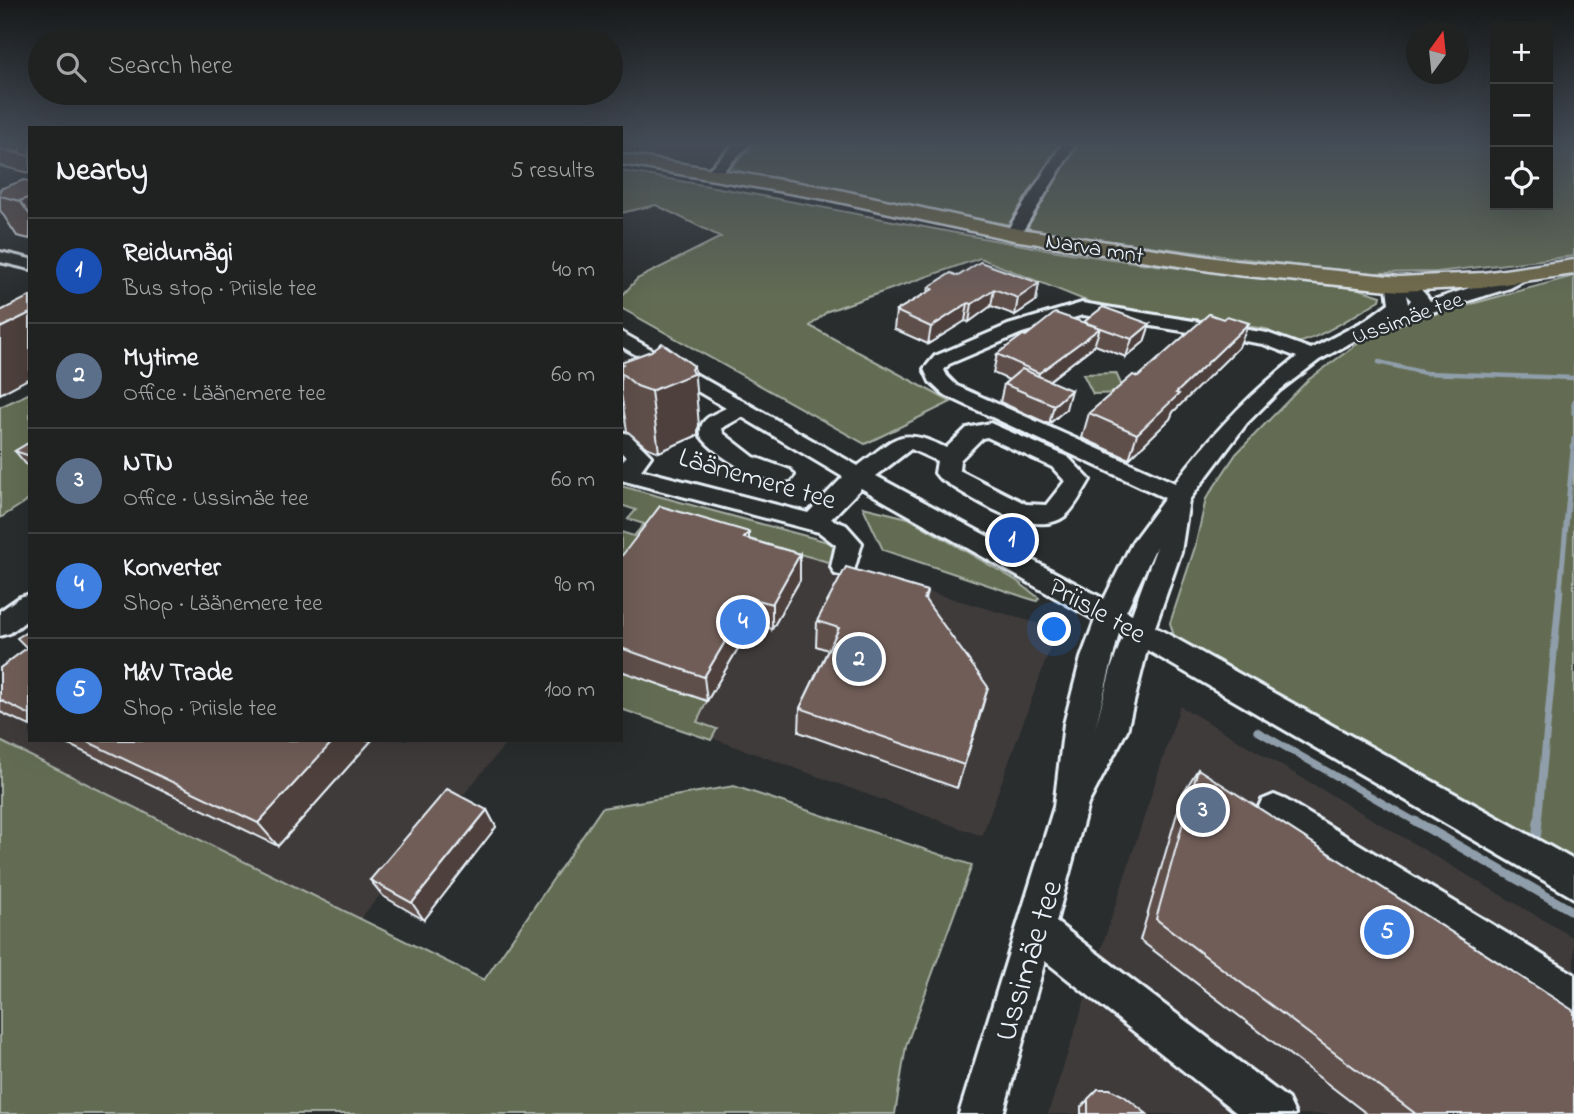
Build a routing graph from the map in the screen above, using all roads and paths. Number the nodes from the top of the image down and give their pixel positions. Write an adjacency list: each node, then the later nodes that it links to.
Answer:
1 (839, 196): 3 (main road, Narva mnt)
2 (1036, 196): 3 (street)
3 (1013, 233): 8 (main road, Narva mnt)
4 (0, 257): 5 (street)
5 (28, 264)
6 (1574, 267): 7 (main road, Narva mnt)
7 (1527, 274): 8 (main road, Narva mnt); 8 (street, Ussimäe tee)
8 (1403, 298): 10 (street, Ussimäe tee)
9 (623, 339): 11 (street, Priisle tee)
10 (1312, 356): 17 (street, Ussimäe tee); 17 (street)
11 (741, 408): 15 (street); 16 (street, Priisle tee)
12 (623, 441): 14 (street)
13 (948, 458): 13 (street); 16 (street)
14 (623, 472): 18 (street, Läänemere tee)
15 (782, 475)
16 (858, 476): 18 (street); 21 (street, Priisle tee)
17 (1180, 495): 21 (street, Ussimäe tee); 23 (street, Ussimäe tee)
18 (814, 522): 19 (street, Läänemere tee)
19 (844, 567)
20 (28, 605): 22 (street)
21 (1110, 616): 23 (street, Priisle tee); 24 (street, Ussimäe tee)
22 (0, 625)
23 (1140, 632): 24 (street, Ussimäe tee); 26 (street, Priisle tee)
24 (1071, 807): 27 (street, Ussimäe tee)
25 (1274, 811): 28 (street)
26 (1574, 880)
27 (1035, 929): 29 (street, Ussimäe tee); 30 (street)
28 (1574, 996)
29 (981, 1114)
30 (1273, 1114)

